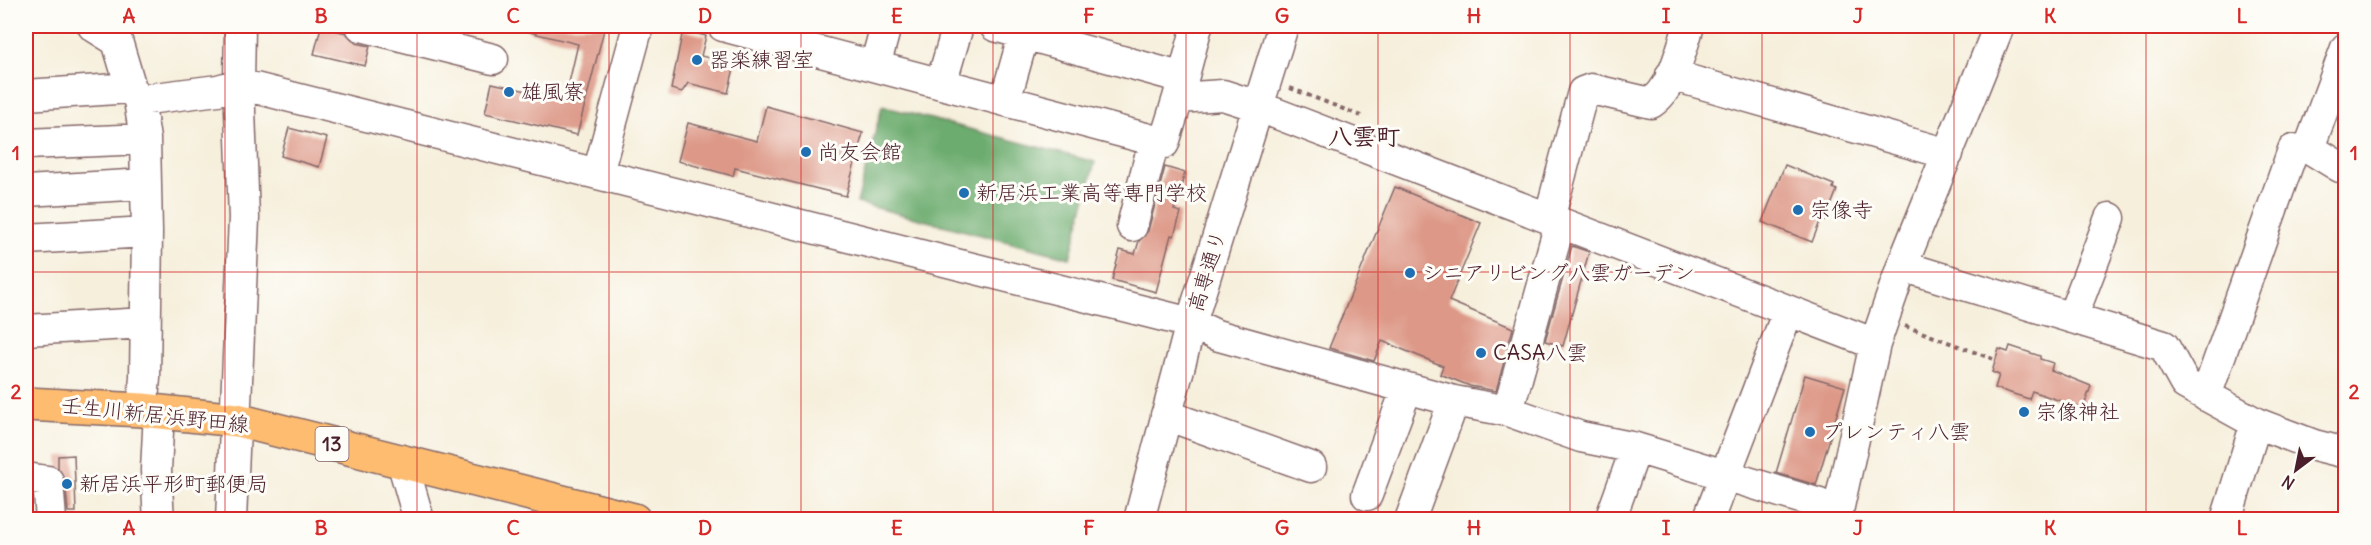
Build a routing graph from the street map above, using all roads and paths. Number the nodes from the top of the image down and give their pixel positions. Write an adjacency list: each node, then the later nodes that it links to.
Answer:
1 (93, 26): 22 (street)
2 (240, 26): 19 (street)
3 (361, 26): 16 (street)
4 (638, 26): 32 (street)
5 (723, 26): 13 (street)
6 (885, 26): 17 (street)
7 (958, 26): 20 (street)
8 (994, 26): 14 (street)
9 (1197, 26): 21 (street)
10 (1283, 26): 25 (street, 高専通り)
11 (1689, 26): 18 (street)
12 (1999, 26): 30 (street)
13 (757, 30): 17 (street)
14 (1024, 34): 21 (street); 24 (street)
15 (2346, 48): 31 (street)
16 (493, 59)
17 (875, 66): 20 (street)
18 (1671, 75): 30 (street); 36 (street)
19 (239, 84): 22 (street); 32 (street); 55 (street)
20 (941, 84): 24 (street)
21 (1181, 88): 25 (street); 27 (street)
22 (135, 94): 23 (street); 26 (street)
23 (26, 95)
24 (1005, 101): 27 (street)
25 (1257, 106): 36 (street); 44 (street, 高専通り)
26 (144, 139): 28 (street); 33 (street)
27 (1154, 141): 37 (street)
28 (26, 144)
29 (2293, 150): 49 (street)
30 (1948, 154): 40 (street)
31 (2340, 167)
32 (598, 173): 44 (street)
33 (146, 184): 34 (street); 38 (street)
34 (26, 191)
35 (2110, 218): 42 (street)
36 (1555, 221): 41 (street); 53 (street)
37 (1132, 226)
38 (147, 232): 39 (street); 43 (street)
39 (26, 239)
40 (1902, 266): 42 (street); 46 (street)
41 (1788, 311): 46 (street); 61 (street)
42 (2072, 318): 49 (street)
43 (145, 323): 45 (street); 52 (street)
44 (1191, 323): 48 (street); 54 (street, 高専通り)
45 (26, 330)
46 (1879, 331): 47 (path); 73 (street)
47 (1993, 359)
48 (1407, 388): 50 (street); 63 (street)
49 (2206, 396): 56 (street)
50 (1454, 401): 53 (street); 70 (street)
51 (26, 404): 52 (main road, 壬生川新居浜野田線 / 13)
52 (151, 411): 55 (main road, 壬生川新居浜野田線 / 13); 65 (street)
53 (1508, 411): 57 (street)
54 (1166, 416): 60 (street); 69 (street, 高専通り)
55 (237, 420): 59 (main road, 壬生川新居浜野田線 / 13); 66 (street)
56 (2256, 423): 58 (street); 74 (street)
57 (1636, 448): 61 (street); 71 (street)
58 (2346, 453)
59 (402, 461): 67 (street); 68 (main road, 壬生川新居浜野田線 / 13)
60 (1311, 467)
61 (1724, 476): 72 (street); 73 (street)
62 (26, 478): 64 (street)
63 (1367, 495)
64 (51, 519)
65 (159, 519)
66 (231, 519)
67 (419, 519)
68 (634, 519)
69 (1139, 519)
70 (1410, 519)
71 (1610, 519)
72 (1708, 519)
73 (1835, 519)
74 (2226, 519)

